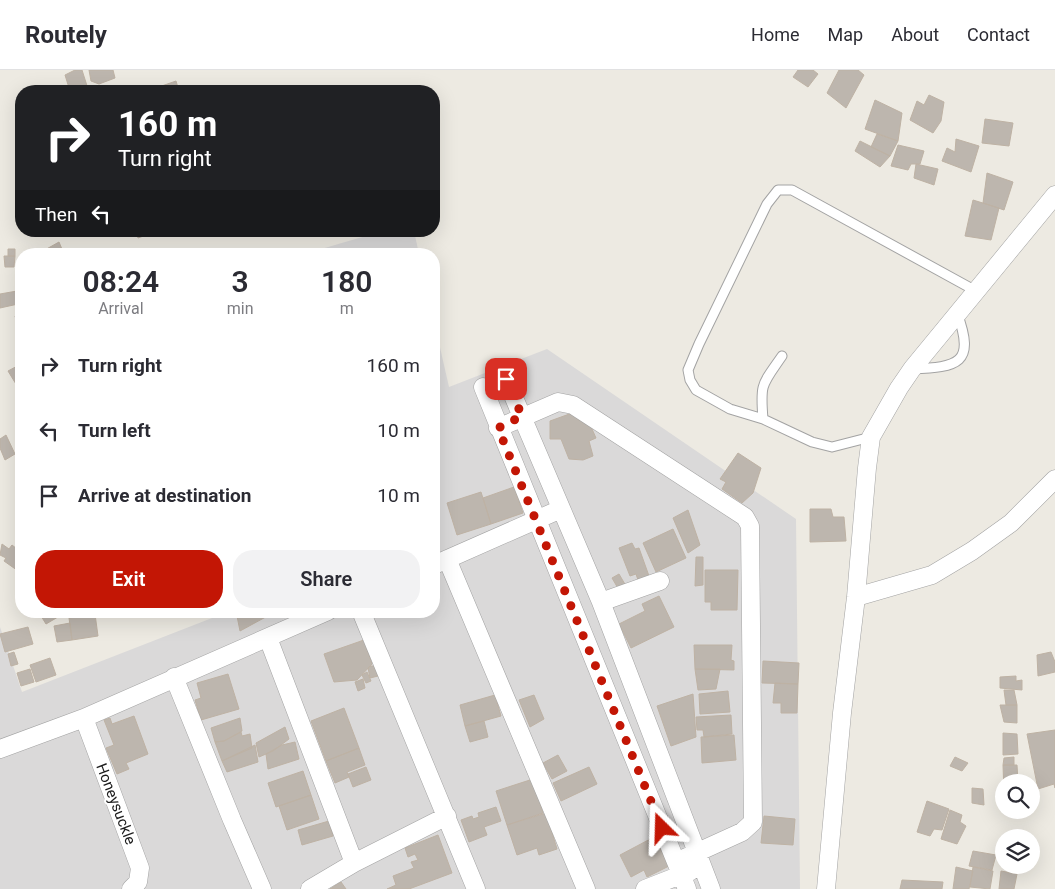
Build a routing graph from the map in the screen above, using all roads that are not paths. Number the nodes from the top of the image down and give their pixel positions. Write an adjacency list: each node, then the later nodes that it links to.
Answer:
1 (1055, 195): 2 (street)
2 (976, 290): 3 (street); 9 (lane)
3 (957, 313): 5 (street); 5 (lane)
4 (782, 356): 9 (lane)
5 (912, 369): 11 (street)
6 (506, 379): 8 (street)
7 (483, 387): 10 (street)
8 (522, 416): 10 (street); 13 (street); 26 (street)
9 (763, 419): 11 (lane)
10 (498, 428): 14 (street)
11 (872, 437): 17 (street)
12 (1055, 480): 17 (street)
13 (561, 509): 14 (street); 18 (street)
14 (537, 520): 15 (street); 28 (street)
15 (440, 562): 33 (street)
16 (660, 581): 18 (street)
17 (856, 596): 36 (street)
18 (601, 602): 26 (street)
19 (364, 618): 25 (street)
20 (286, 620): 21 (street)
21 (268, 638): 22 (street); 27 (street)
22 (174, 677): 23 (street); 30 (street)
23 (84, 718): 24 (street); 29 (street, Honeysuckle)
24 (0, 749)
25 (447, 816): 27 (street); 32 (street)
26 (700, 860): 28 (street); 35 (street)
27 (354, 864): 31 (street)
28 (681, 875): 34 (street)
29 (130, 889)
30 (262, 889)
31 (310, 889)
32 (476, 889)
33 (586, 889)
34 (645, 889)
35 (711, 889)
36 (826, 889)

